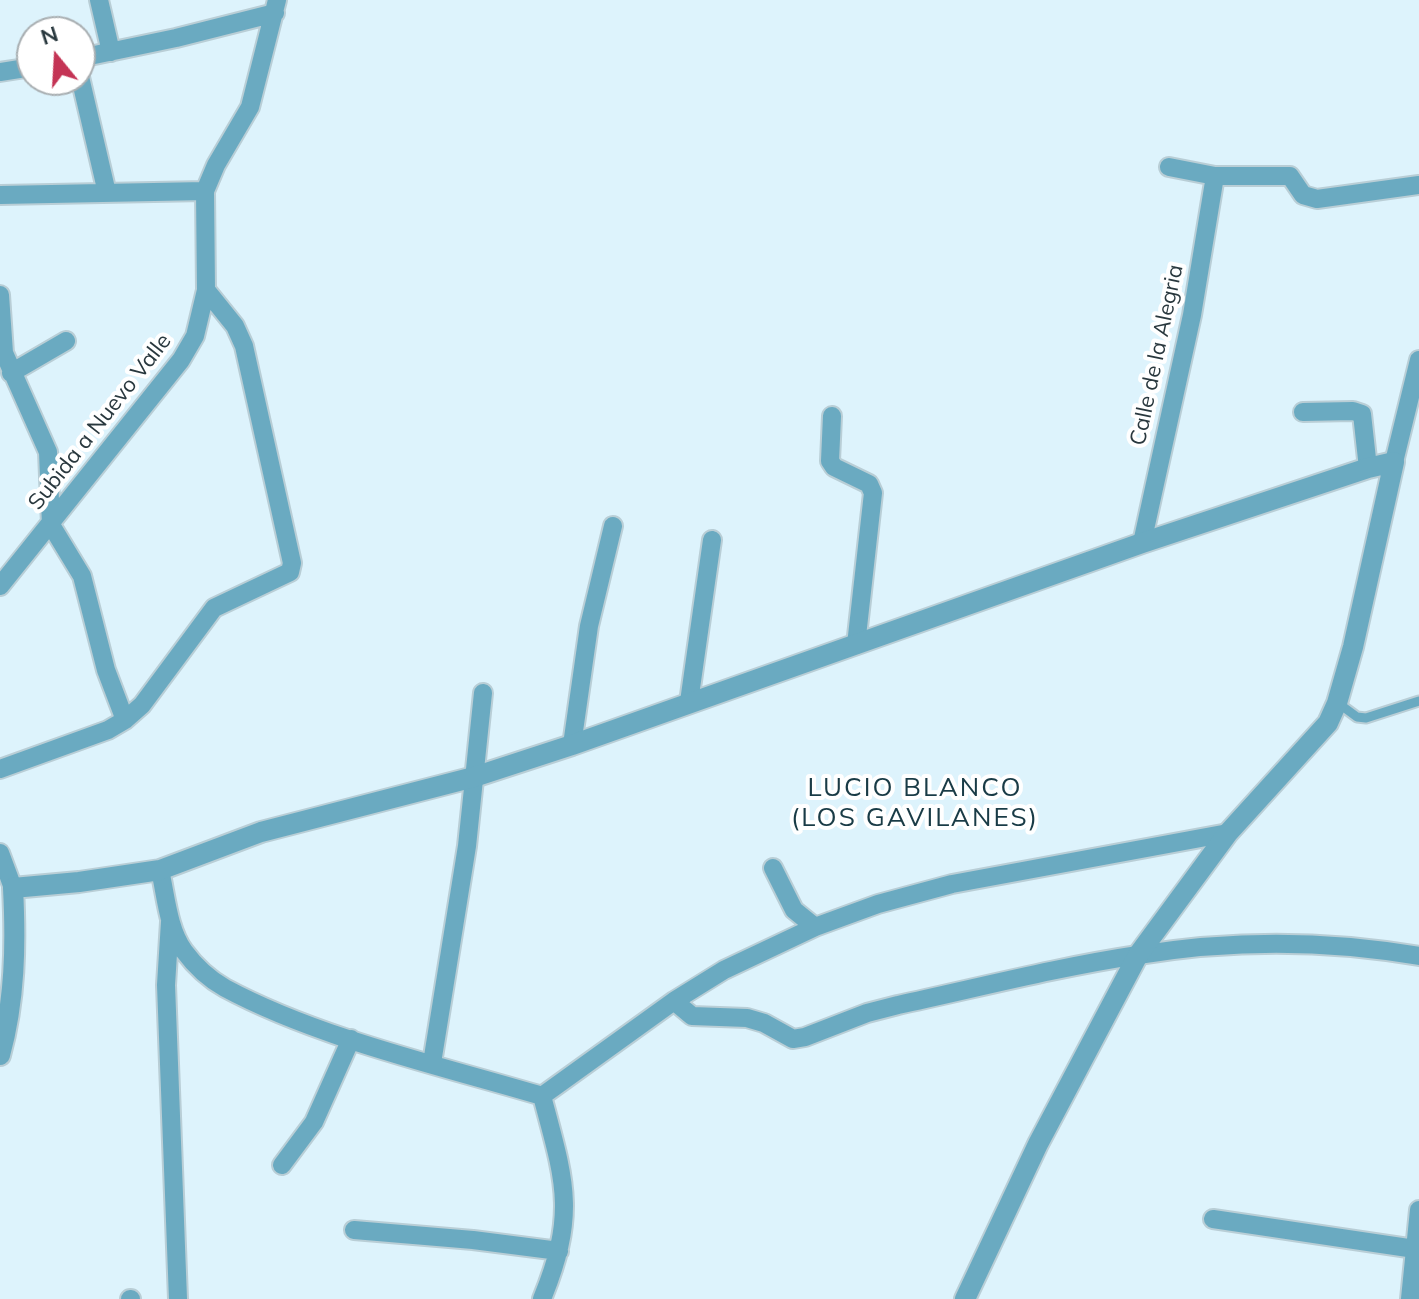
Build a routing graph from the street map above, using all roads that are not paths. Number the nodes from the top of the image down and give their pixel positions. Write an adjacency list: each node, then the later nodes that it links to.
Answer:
1 (99, 0): 3 (street)
2 (276, 6): 3 (street); 9 (street, Subida a Nuevo Valle)
3 (111, 52): 4 (street)
4 (96, 55)
5 (84, 96): 10 (street)
6 (1169, 167): 7 (street)
7 (1215, 176): 8 (street); 24 (street, Calle de la Alegria)
8 (1419, 185)
9 (205, 191): 10 (street); 12 (street, Subida a Nuevo Valle)
10 (107, 193): 11 (street)
11 (0, 195)
12 (206, 290): 21 (street, Subida a Nuevo Valle); 31 (street)
13 (0, 295): 16 (street)
14 (66, 341): 16 (street)
15 (1419, 360): 19 (street)
16 (11, 373): 21 (street)
17 (1303, 412): 20 (street)
18 (832, 416): 26 (street)
19 (1394, 462): 20 (street); 30 (street)
20 (1368, 468): 24 (street)
21 (51, 525): 25 (street, Subida a Nuevo Valle); 31 (street)
22 (613, 526): 32 (street)
23 (712, 540): 29 (street)
24 (1142, 543): 26 (street)
25 (0, 586)
26 (856, 645): 29 (street)
27 (483, 693): 34 (street)
28 (1419, 701): 30 (lane)
29 (689, 702): 32 (street)
30 (1337, 703): 35 (street)
31 (125, 720): 33 (street)
32 (572, 745): 34 (street)
33 (0, 769)
34 (474, 777): 38 (street); 47 (street)
35 (1228, 833): 41 (street); 42 (street)
36 (0, 853): 39 (street)
37 (773, 868): 41 (street)
38 (160, 870): 39 (street); 40 (street)
39 (13, 888): 46 (street)
40 (170, 919): 45 (street); 56 (street)
41 (815, 927): 44 (street)
42 (1138, 955): 43 (street); 44 (street); 55 (street)
43 (1419, 956)
44 (674, 1001): 48 (street)
45 (351, 1039): 47 (street); 49 (street)
46 (0, 1055)
47 (432, 1063): 48 (street)
48 (542, 1096): 54 (street)
49 (282, 1165)
50 (1419, 1210): 53 (street)
51 (1213, 1219): 53 (street)
52 (354, 1230): 54 (street)
53 (1415, 1249): 58 (street)
54 (559, 1251): 57 (street)
55 (968, 1297)
56 (178, 1299)
57 (542, 1299)
58 (1410, 1299)

